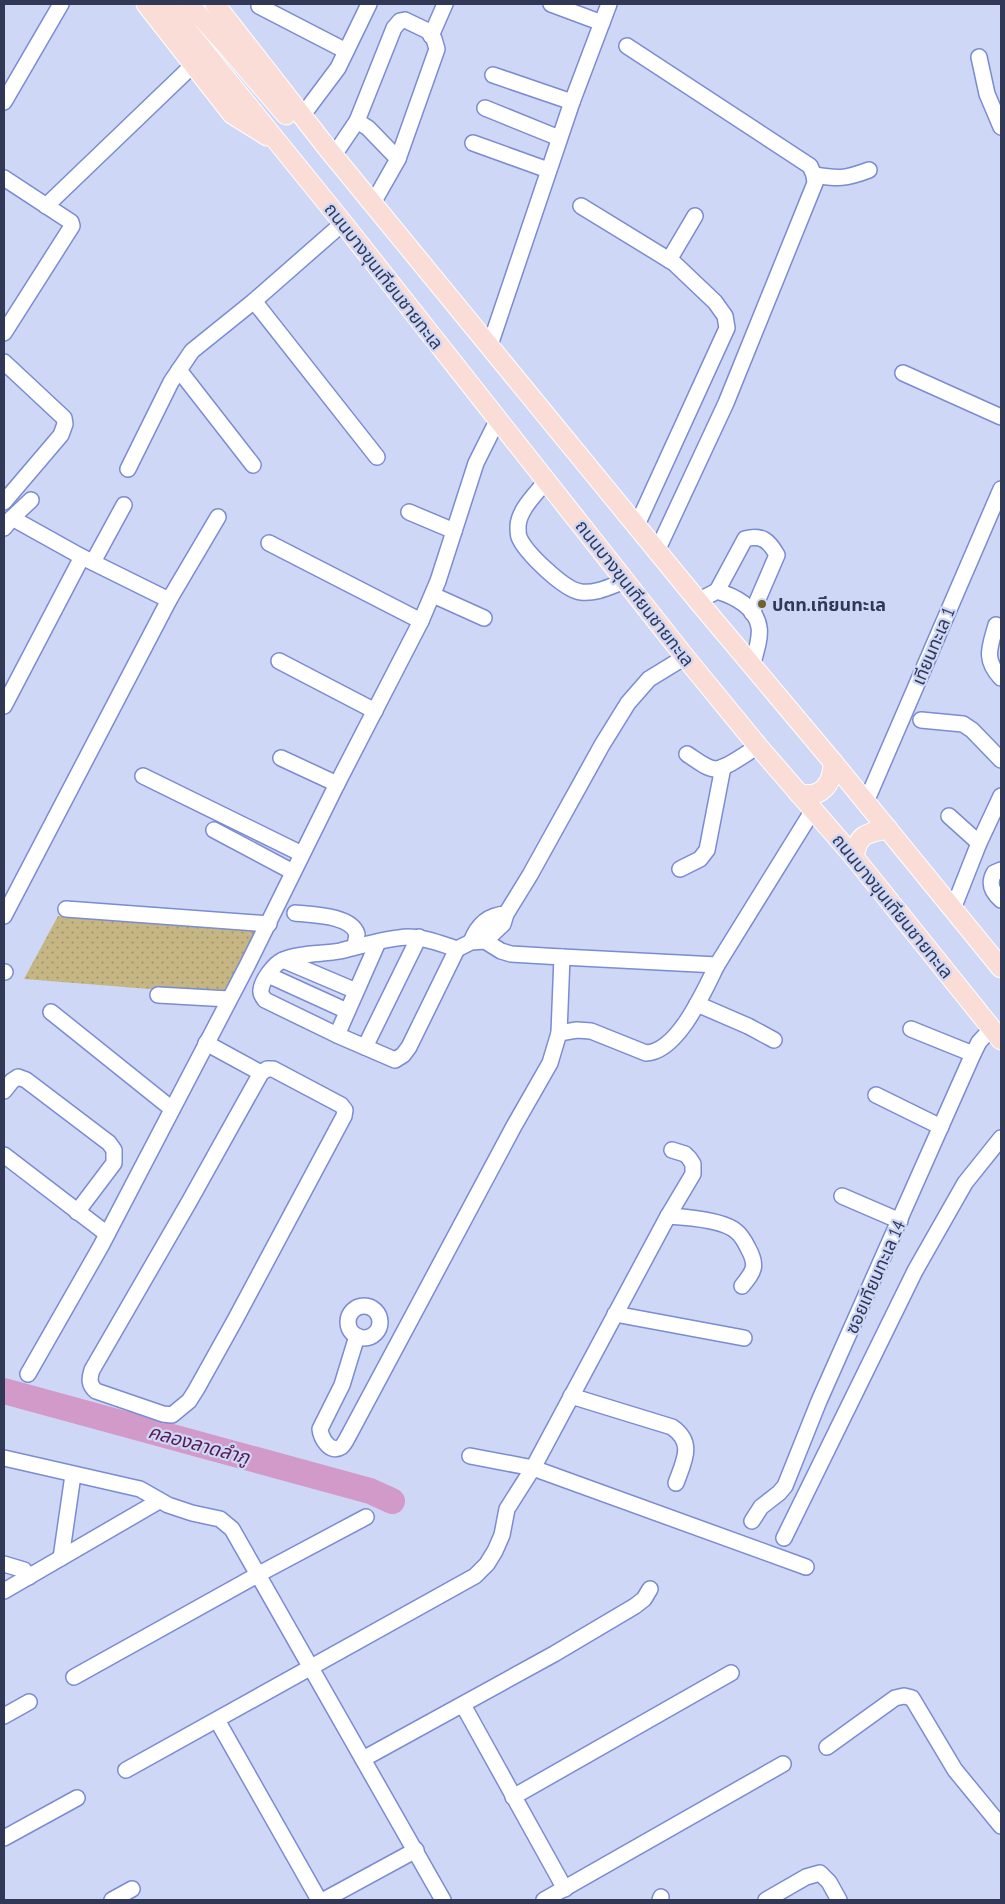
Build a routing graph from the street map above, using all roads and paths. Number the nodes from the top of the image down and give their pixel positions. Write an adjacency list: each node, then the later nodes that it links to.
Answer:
1 (61, 4): 18 (street)
2 (146, 4): 16 (main road, ถนนบางขุนเทียนชายทะเล)
3 (166, 4): 25 (main road, ถนนบางขุนเทียนชายทะเล)
4 (189, 4): 27 (main road, ถนนบางขุนเทียนชายทะเล)
5 (215, 4): 21 (main road, ถนนบางขุนเทียนชายทะเล)
6 (370, 4): 14 (street)
7 (445, 4): 12 (street)
8 (551, 4): 11 (street)
9 (609, 4): 11 (street)
10 (259, 6): 14 (street)
11 (602, 23): 19 (street)
12 (431, 36): 22 (street); 28 (street)
13 (627, 46): 31 (street)
14 (346, 51): 21 (street)
15 (979, 57): 23 (street)
16 (194, 64): 25 (main road, ถนนบางขุนเทียนชายทะเล); 34 (street)
17 (493, 75): 19 (street)
18 (4, 102)
19 (572, 102): 24 (street)
20 (485, 108): 24 (street)
21 (302, 116): 27 (main road, ถนนบางขุนเทียนชายทะเล)
22 (357, 121): 27 (street); 28 (street)
23 (1001, 127)
24 (559, 138): 29 (street)
25 (276, 141): 37 (main road, ถนนบางขุนเทียนชายทะเล)
26 (473, 143): 29 (street)
27 (331, 152): 33 (main road, ถนนบางขุนเทียนชายทะเล)
28 (398, 159): 33 (street)
29 (548, 170): 41 (street)
30 (868, 170): 31 (street)
31 (814, 175): 61 (street)
32 (4, 178): 34 (street)
33 (373, 203): 41 (main road, ถนนบางขุนเทียนชายทะเล)
34 (46, 206): 40 (street)
35 (580, 206): 38 (street)
36 (695, 216): 38 (street)
37 (343, 223): 39 (street); 46 (main road, ถนนบางขุนเทียนชายทะเล)
38 (669, 260): 58 (street)
39 (254, 301): 43 (street); 47 (street)
40 (4, 333)
41 (490, 345): 58 (main road, ถนนบางขุนเทียนชายทะเล)
42 (4, 362): 53 (street)
43 (179, 370): 48 (street); 49 (street)
44 (903, 373): 45 (street)
45 (1001, 417)
46 (498, 419): 50 (main road, ถนนบางขุนเทียนชายทะเล); 59 (street)
47 (377, 457)
48 (254, 465)
49 (128, 469)
50 (546, 481): 63 (main road, ถนนบางขุนเทียนชายทะเล); 63 (street)
51 (1001, 489): 89 (street, เทียนทะเล 1)
52 (31, 500): 57 (street)
53 (4, 502)
54 (124, 505): 62 (street)
55 (409, 512): 59 (street)
56 (218, 517): 66 (street)
57 (8, 523): 62 (street)
58 (636, 525): 61 (main road, ถนนบางขุนเทียนชายทะเล)
59 (454, 531): 65 (street)
60 (269, 542): 70 (street)
61 (657, 551): 67 (main road, ถนนบางขุนเทียนชายทะเล)
62 (87, 559): 66 (street); 76 (street)
63 (625, 581): 72 (main road, ถนนบางขุนเทียนชายทะเล)
64 (717, 591): 67 (street); 68 (street); 68 (street)
65 (433, 595): 69 (street); 70 (street)
66 (169, 600): 104 (street)
67 (698, 601): 74 (main road, ถนนบางขุนเทียนชายทะเล)
68 (752, 612): 74 (street)
69 (484, 618)
70 (421, 621): 77 (street)
71 (996, 625): 75 (street)
72 (685, 657): 79 (main road, ถนนบางขุนเทียนชายทะเล); 108 (street)
73 (279, 661): 77 (street)
74 (752, 666): 83 (main road, ถนนบางขุนเทียนชายทะเล)
75 (1001, 678)
76 (4, 706)
77 (375, 711): 86 (street)
78 (921, 720): 82 (street)
79 (758, 746): 84 (street); 87 (main road, ถนนบางขุนเทียนชายทะเล)
80 (686, 754): 84 (street)
81 (281, 758): 86 (street)
82 (1001, 760)
83 (833, 762): 87 (main road); 89 (main road, ถนนบางขุนเทียนชายทะเล)
84 (723, 767): 97 (street)
85 (143, 776): 95 (street)
86 (337, 784): 95 (street)
87 (798, 793): 90 (main road, ถนนบางขุนเทียนชายทะเล)
88 (1001, 796): 94 (street)
89 (866, 802): 93 (main road, ถนนบางขุนเทียนชายทะเล)
90 (813, 810): 96 (main road, ถนนบางขุนเทียนชายทะเล); 114 (street)
91 (949, 816): 94 (street)
92 (214, 830): 99 (street)
93 (888, 830): 96 (main road); 102 (main road, ถนนบางขุนเทียนชายทะเล)
94 (979, 843): 102 (street)
95 (302, 854): 99 (street)
96 (854, 857): 126 (main road, ถนนบางขุนเทียนชายทะเล)
97 (680, 869)
98 (1001, 870): 100 (street)
99 (293, 872): 105 (street)
100 (1001, 900)
101 (66, 909): 105 (street)
102 (953, 909): 115 (main road, ถนนบางขุนเทียนชายทะเล)
103 (295, 913): 109 (street)
104 (4, 916)
105 (269, 924): 120 (street)
106 (419, 937): 107 (street); 110 (street); 130 (street)
107 (378, 942): 109 (street); 118 (street)
108 (478, 942): 110 (street); 112 (street)
109 (355, 946): 111 (street)
110 (457, 949): 130 (street)
111 (327, 951): 113 (street); 116 (street)
112 (562, 956): 114 (street); 125 (street)
113 (283, 960): 116 (street); 117 (street)
114 (717, 965): 121 (street)
115 (1001, 968)
116 (316, 973): 118 (street)
117 (268, 975): 122 (street); 127 (street)
118 (356, 991): 122 (street)
119 (158, 995): 120 (street)
120 (229, 1000): 129 (street)
121 (696, 1004): 125 (street); 128 (street)
122 (347, 1011): 127 (street)
123 (51, 1012): 135 (street)
124 (911, 1029): 131 (street)
125 (559, 1033): 147 (street)
126 (997, 1034): 131 (street, ซอยเทียนทะเล 14)
127 (338, 1035): 130 (street)
128 (774, 1040)
129 (206, 1043): 132 (street); 135 (street)
130 (365, 1047)
131 (973, 1054): 136 (street, ซอยเทียนทะเล 14)
132 (261, 1072): 132 (street)
133 (4, 1091): 141 (street)
134 (876, 1095): 136 (street)
135 (172, 1109): 144 (street)
136 (941, 1127): 143 (street, ซอยเทียนทะเล 14)
137 (1001, 1138): 159 (street)
138 (672, 1150): 142 (street)
139 (4, 1154): 141 (street)
140 (842, 1196): 143 (street)
141 (77, 1212): 144 (street)
142 (668, 1216): 145 (street); 146 (street)
143 (900, 1221): 158 (street, ซอยเทียนทะเล 14)
144 (107, 1234): 149 (street)
145 (742, 1286)
146 (615, 1314): 148 (street); 150 (street)
147 (357, 1336)
148 (744, 1338)
149 (28, 1374)
150 (571, 1396): 153 (street); 155 (street)
151 (470, 1456): 153 (street)
152 (4, 1458): 154 (street)
153 (533, 1468): 162 (street); 167 (street)
154 (73, 1475): 156 (street); 160 (street)
155 (676, 1483)
156 (159, 1501): 160 (street); 163 (street)
157 (366, 1517): 163 (street)
158 (752, 1521)
159 (784, 1538)
160 (61, 1558): 164 (street)
161 (4, 1564): 164 (street)
162 (806, 1567)
163 (259, 1574): 167 (street); 169 (street)
164 (29, 1577): 166 (street)
165 (650, 1589): 171 (street)
166 (4, 1591)
167 (311, 1666): 173 (street); 175 (street)
168 (731, 1673): 178 (street)
169 (74, 1677)
170 (29, 1702): 172 (street)
171 (462, 1705): 175 (street); 178 (street)
172 (4, 1716)
173 (217, 1720): 177 (street); 186 (street)
174 (828, 1747): 180 (street)
175 (363, 1759): 182 (street)
176 (783, 1764): 183 (street)
177 (126, 1770)
178 (513, 1797): 183 (street)
179 (77, 1798): 181 (street)
180 (1001, 1826)
181 (4, 1838)
182 (416, 1850): 187 (street); 188 (street)
183 (565, 1888): 189 (street)
184 (132, 1889): 185 (street)
185 (112, 1900)
186 (319, 1900)
187 (324, 1900)
188 (443, 1900)
189 (544, 1900)
190 (766, 1900): 191 (street)
191 (839, 1900)

